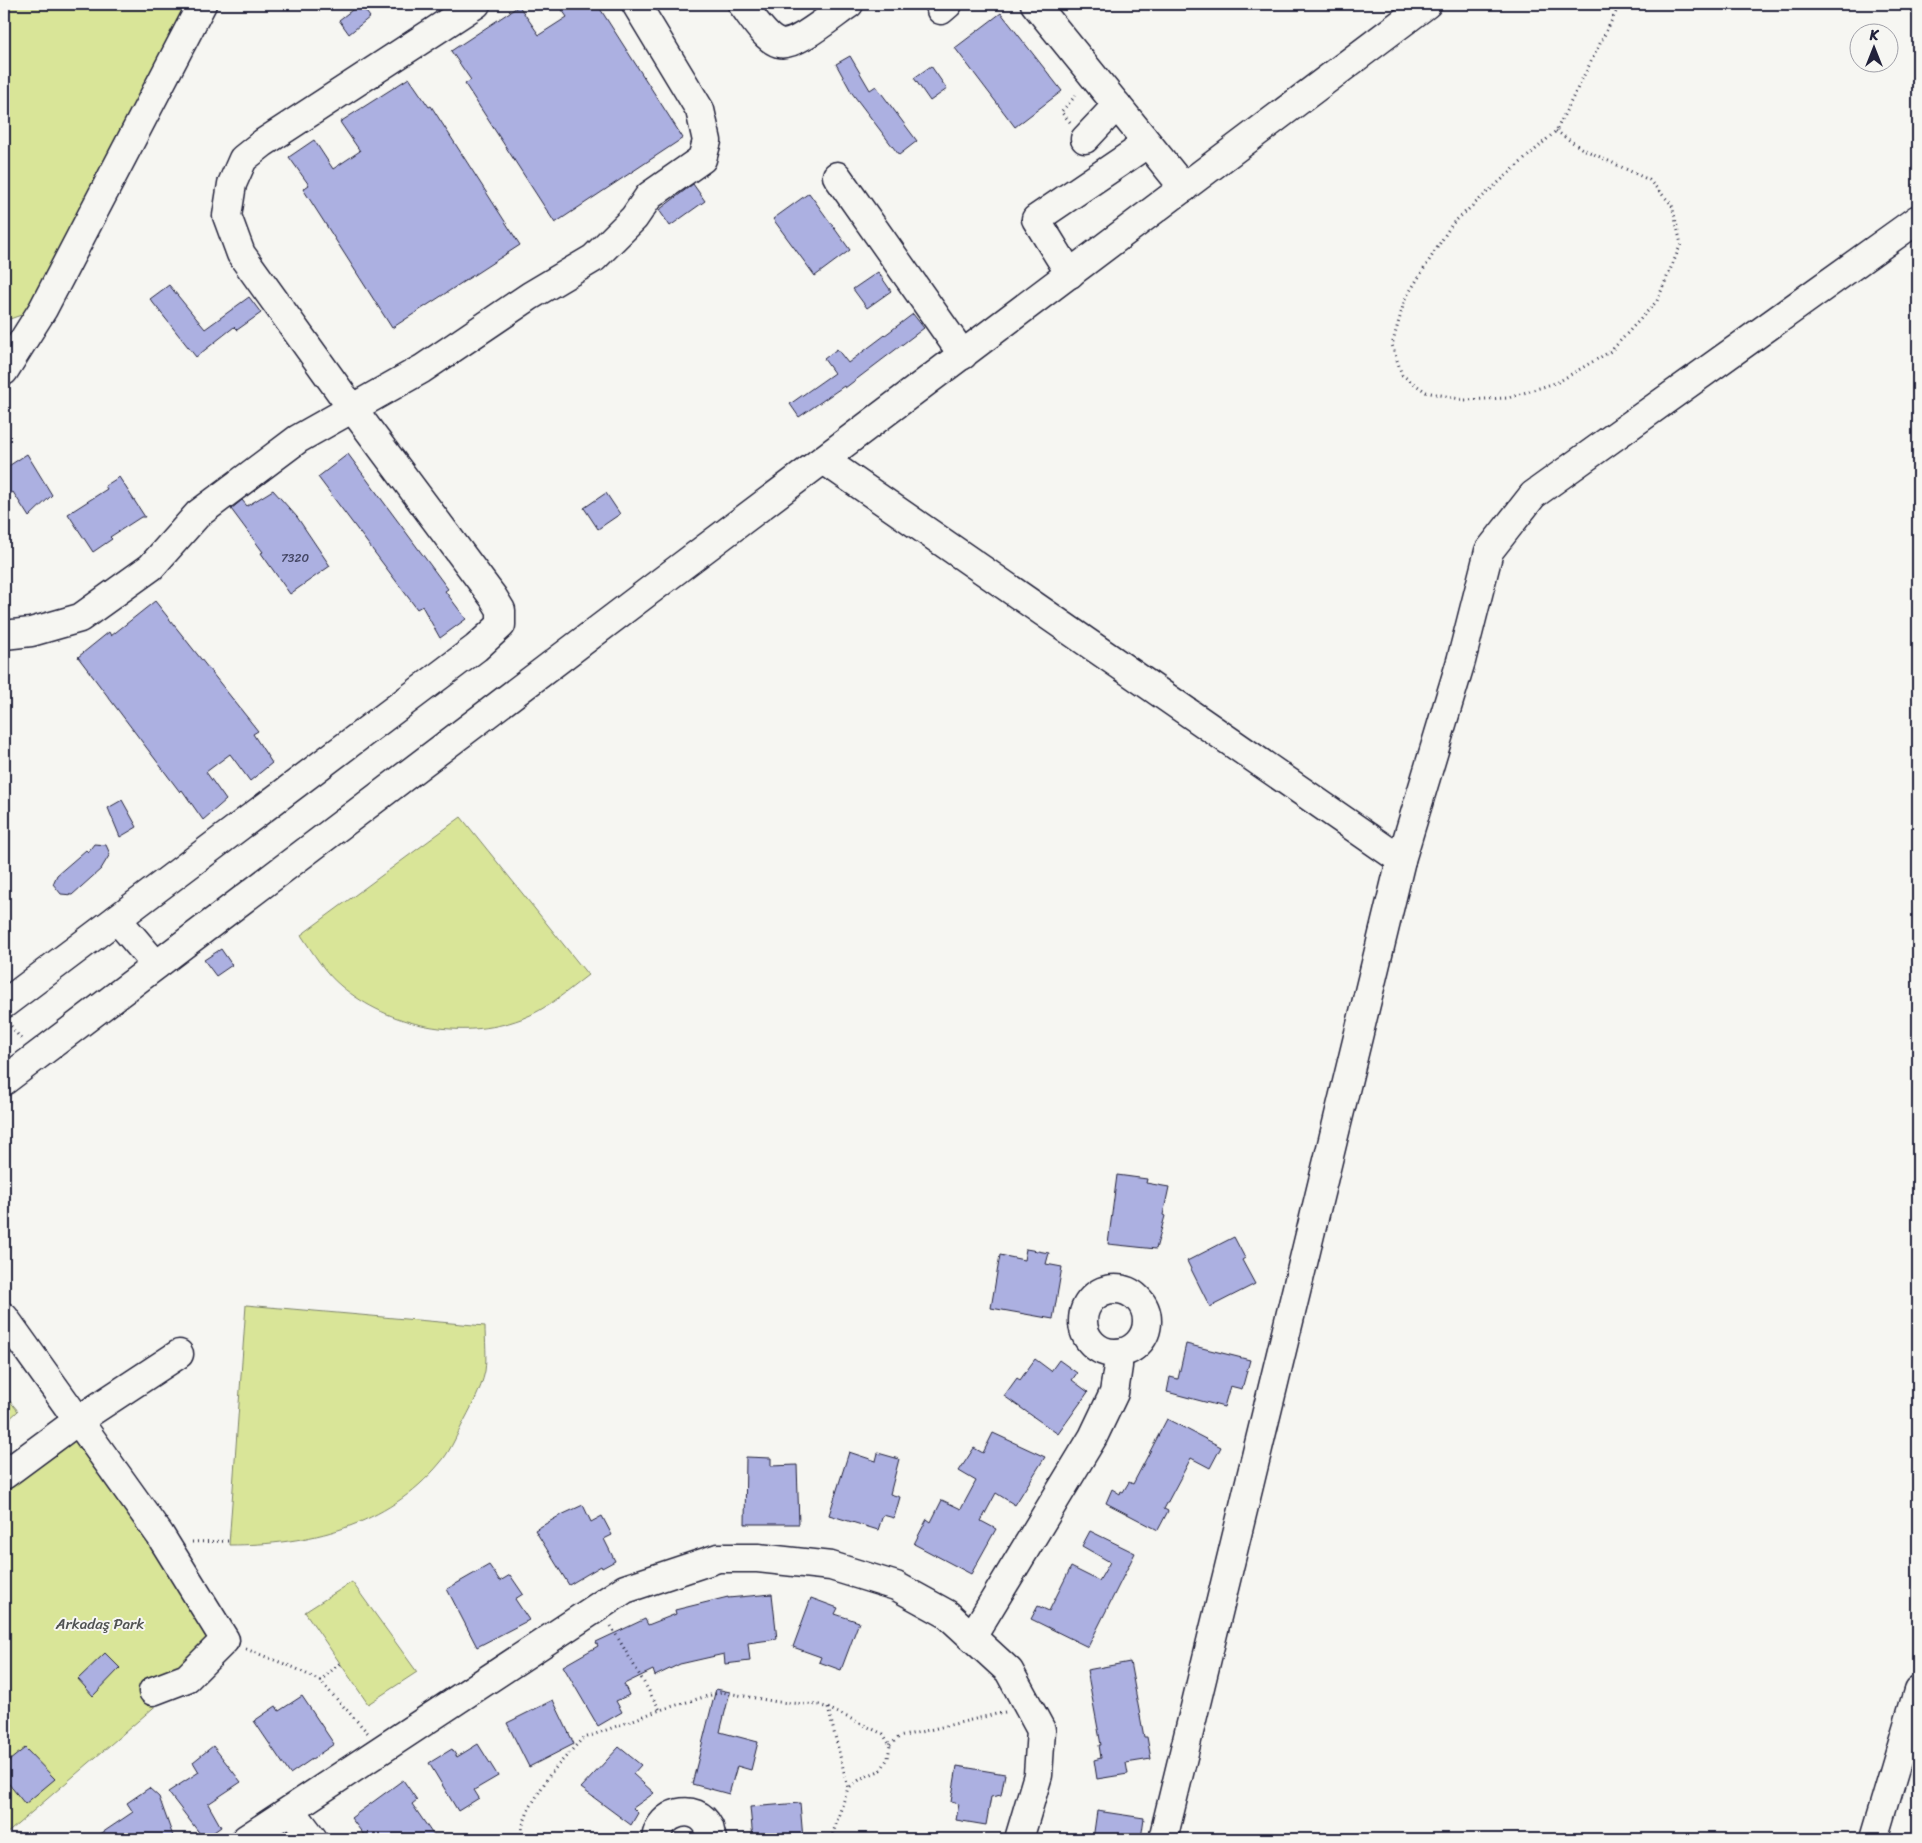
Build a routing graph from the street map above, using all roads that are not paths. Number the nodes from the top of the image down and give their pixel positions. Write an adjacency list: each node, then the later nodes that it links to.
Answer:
1 (202, 4): 16 (street)
2 (476, 4): 17 (street)
3 (636, 4): 17 (street)
4 (742, 4): 5 (street)
5 (849, 4)
6 (1035, 4): 8 (street)
7 (1428, 4): 12 (street)
8 (1117, 105): 9 (street); 10 (street)
9 (1143, 138): 12 (street); 14 (street)
10 (1084, 139)
11 (836, 176): 15 (street)
12 (1184, 188): 14 (street)
13 (1918, 219): 20 (street)
14 (1070, 274): 15 (street)
15 (963, 355): 18 (street)
16 (8, 356)
17 (353, 409): 19 (street); 21 (street)
18 (824, 460): 20 (street); 22 (street)
19 (4, 635)
20 (1401, 860): 39 (street)
21 (117, 919): 22 (street); 23 (street)
22 (156, 965): 24 (street)
23 (4, 1004)
24 (4, 1081)
25 (4, 1317): 28 (street)
26 (1118, 1353): 30 (street)
27 (179, 1354): 28 (street)
28 (77, 1421): 29 (street); 31 (street)
29 (4, 1476)
30 (972, 1637): 33 (street); 38 (street)
31 (153, 1691)
32 (1918, 1691): 40 (street)
33 (291, 1810): 34 (street); 35 (street)
34 (246, 1839)
35 (313, 1839)
36 (656, 1839): 37 (street)
37 (712, 1839)
38 (1019, 1839)
39 (1163, 1839)
40 (1874, 1839)

